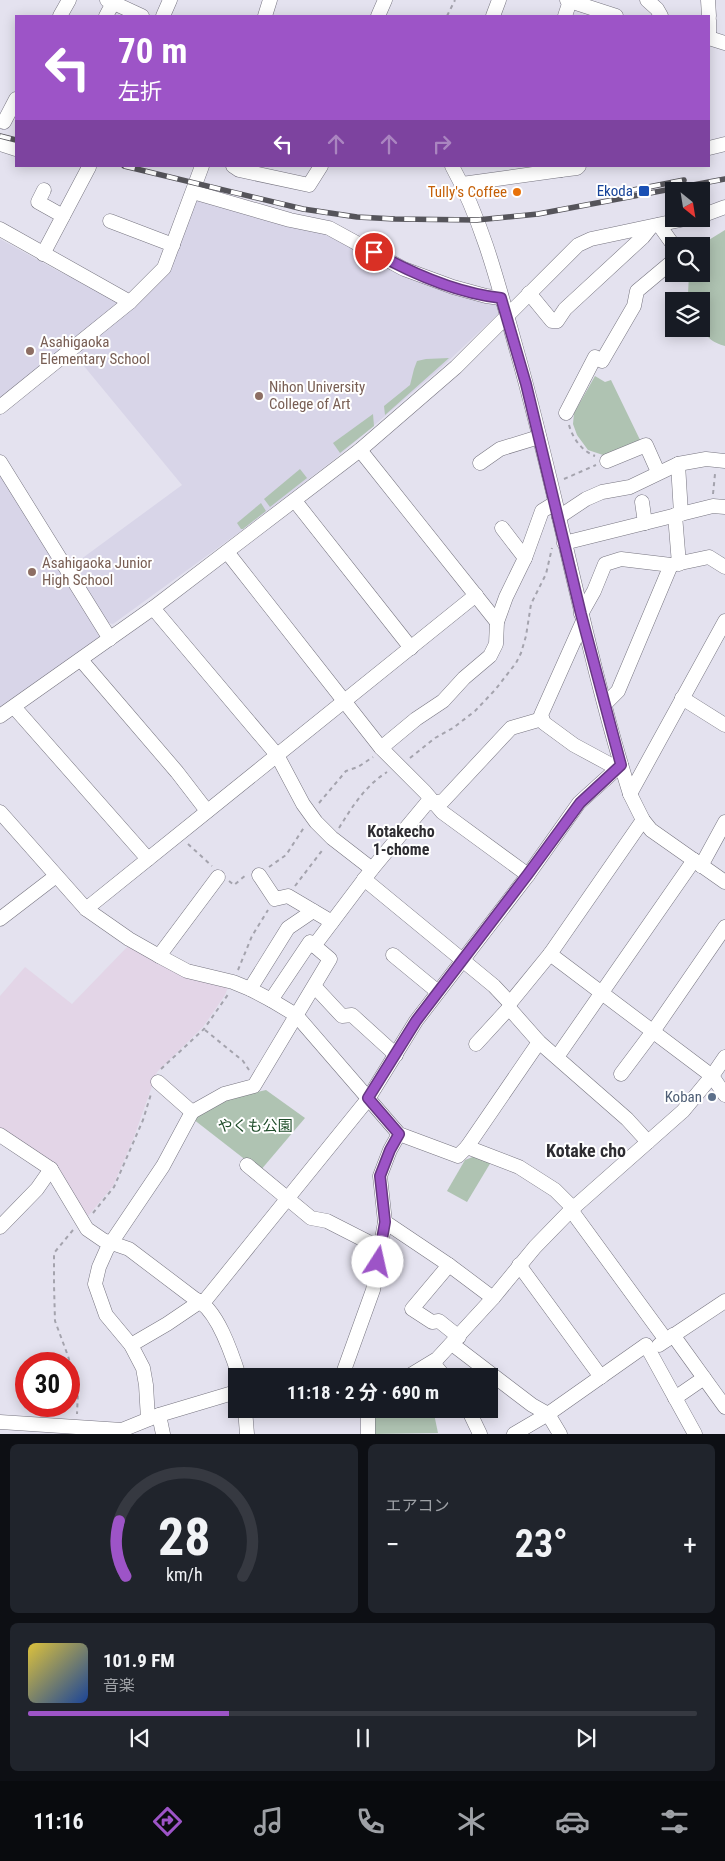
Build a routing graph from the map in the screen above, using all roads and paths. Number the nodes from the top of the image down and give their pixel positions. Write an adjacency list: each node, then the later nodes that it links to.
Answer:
1 (68, 0): 11 (street)
2 (170, 0): 14 (street)
3 (270, 0): 15 (street)
4 (385, 0): 16 (street)
5 (455, 0): 17 (path)
6 (499, 0): 18 (street)
7 (647, 0): 21 (street)
8 (708, 0): 22 (street)
9 (110, 1): 12 (street); 13 (street)
10 (569, 1): 19 (street); 20 (street)
11 (60, 15)
12 (106, 15)
13 (140, 15)
14 (163, 15)
15 (265, 15)
16 (378, 15)
17 (448, 15)
18 (493, 15)
19 (565, 15)
20 (613, 15)
21 (660, 15)
22 (709, 15)
23 (710, 38): 24 (street)
24 (725, 42)
25 (15, 101): 26 (street)
26 (4, 122)
27 (0, 144): 30 (street)
28 (725, 144): 29 (street)
29 (710, 146)
30 (15, 149)
31 (88, 167): 44 (street)
32 (202, 167): 41 (street)
33 (234, 167): 38 (street)
34 (320, 167): 38 (street)
35 (453, 167): 39 (street)
36 (578, 167): 37 (street)
37 (557, 168): 39 (street)
38 (257, 170)
39 (462, 184): 54 (street)
40 (44, 190): 44 (street)
41 (193, 192): 50 (street); 54 (street)
42 (725, 207): 43 (street)
43 (710, 213)
44 (63, 216): 51 (street)
45 (110, 222): 50 (street)
46 (665, 224): 47 (street)
47 (655, 226): 49 (street); 53 (street); 53 (street)
48 (0, 229): 51 (street)
49 (665, 237)
50 (173, 245): 55 (street)
51 (43, 254): 55 (street)
52 (665, 267): 58 (street)
53 (529, 293): 56 (street)
54 (501, 298): 56 (street)
55 (130, 302): 57 (street)
56 (507, 316): 59 (street); 60 (street)
57 (0, 407)
58 (566, 413): 62 (path)
59 (539, 437): 64 (street); 67 (street)
60 (360, 450): 68 (street); 81 (street)
61 (720, 460): 65 (street); 71 (path)
62 (607, 461): 66 (street); 67 (path)
63 (0, 462): 87 (street)
64 (480, 463)
65 (678, 464): 66 (street); 72 (street)
66 (658, 472): 73 (street)
67 (550, 484): 70 (street)
68 (295, 501): 77 (street); 88 (street)
69 (642, 502): 74 (street)
70 (555, 503): 73 (street); 78 (street)
71 (718, 507): 72 (street)
72 (678, 515): 74 (street); 79 (street)
73 (559, 517): 76 (street)
74 (645, 523): 76 (street)
75 (502, 528): 78 (street)
76 (564, 542): 83 (street)
77 (227, 552): 82 (street); 91 (street)
78 (525, 558): 85 (street)
79 (675, 564): 80 (street); 83 (street); 92 (street)
80 (725, 567)
81 (476, 595): 85 (street); 88 (street)
82 (153, 608): 87 (street); 98 (street)
83 (582, 617): 92 (street); 95 (street)
84 (725, 620): 86 (street)
85 (497, 622): 97 (street)
86 (721, 635): 90 (street)
87 (110, 639): 89 (street)
88 (411, 648): 91 (street)
89 (81, 660): 93 (street); 102 (street)
90 (682, 698): 96 (street); 100 (street)
91 (344, 700): 97 (street); 98 (street)
92 (605, 704): 99 (street)
93 (14, 707): 94 (street); 108 (street)
94 (0, 716)
95 (542, 719): 99 (street); 101 (street)
96 (725, 725)
97 (383, 749): 101 (street); 104 (path)
98 (277, 755): 102 (street); 104 (street)
99 (621, 765): 100 (street); 113 (street)
100 (630, 794): 105 (street)
101 (435, 803): 112 (street); 113 (street)
102 (207, 811): 107 (street)
103 (0, 812): 114 (street)
104 (311, 816): 110 (path); 112 (street)
105 (643, 820): 109 (street); 123 (street)
106 (725, 822): 109 (street)
107 (178, 835): 108 (street); 111 (path)
108 (148, 858): 117 (street)
109 (698, 863): 115 (street); 131 (street)
110 (259, 873): 111 (path); 116 (street)
111 (220, 874): 125 (street)
112 (368, 874): 120 (street); 126 (street)
113 (528, 874): 126 (street)
114 (56, 876): 117 (street); 119 (street)
115 (725, 882)
116 (275, 899): 118 (street); 127 (path)
117 (86, 909): 125 (street)
118 (313, 911): 120 (street); 129 (street)
119 (0, 919)
120 (332, 922): 122 (street)
121 (725, 927): 136 (street)
122 (314, 946): 128 (street); 132 (street)
123 (550, 954): 131 (street); 133 (street)
124 (393, 955): 130 (street)
125 (158, 956): 127 (street)
126 (462, 959): 130 (street); 133 (street)
127 (233, 982): 129 (street); 135 (path)
128 (315, 987): 134 (street); 139 (street)
129 (250, 989): 132 (street)
130 (438, 992): 139 (street)
131 (603, 992): 136 (street); 141 (street)
132 (271, 1000): 134 (street)
133 (509, 1006): 137 (street); 138 (street)
134 (296, 1016): 144 (street); 147 (street)
135 (204, 1029): 144 (path); 145 (path)
136 (654, 1030): 142 (street); 143 (street)
137 (539, 1042): 141 (street); 152 (street)
138 (476, 1044)
139 (396, 1055): 147 (street)
140 (725, 1057): 143 (street)
141 (557, 1058): 151 (street)
142 (621, 1074)
143 (712, 1076): 146 (street); 151 (street)
144 (258, 1078): 148 (street)
145 (157, 1081): 148 (street); 157 (path)
146 (725, 1095)
147 (368, 1098): 150 (street); 155 (street)
148 (192, 1112): 160 (street)
149 (0, 1134): 154 (street)
150 (399, 1134): 152 (street); 158 (street)
151 (648, 1142): 156 (street)
152 (467, 1148): 156 (street)
153 (246, 1165): 155 (street)
154 (51, 1169): 157 (street); 159 (street)
155 (287, 1198): 161 (street); 165 (street)
156 (572, 1209): 163 (street); 167 (street)
157 (83, 1222): 160 (street); 187 (path)
158 (385, 1222): 161 (street); 162 (street)
159 (0, 1226)
160 (112, 1243): 165 (street); 169 (street)
161 (380, 1248): 173 (street)
162 (449, 1265): 164 (street); 168 (street)
163 (519, 1266): 164 (street); 176 (street)
164 (493, 1298): 168 (street)
165 (202, 1302): 169 (street); 172 (street)
166 (725, 1302): 167 (street)
167 (669, 1338): 170 (street); 177 (street)
168 (455, 1341): 171 (street); 181 (street)
169 (131, 1345): 182 (street)
170 (650, 1351): 176 (street); 179 (street)
171 (433, 1363): 174 (street); 175 (street)
172 (236, 1368)
173 (345, 1368)
174 (424, 1368)
175 (437, 1368)
176 (601, 1377): 181 (street)
177 (704, 1378): 179 (street); 180 (street)
178 (228, 1394): 182 (street)
179 (675, 1398): 195 (street)
180 (725, 1407)
181 (548, 1414): 193 (street); 194 (street)
182 (154, 1417): 188 (street); 189 (street)
183 (246, 1418): 190 (street)
184 (368, 1418): 191 (street)
185 (472, 1418): 192 (street)
186 (0, 1422): 187 (street)
187 (76, 1427): 188 (street)
188 (122, 1432)
189 (163, 1434)
190 (247, 1434)
191 (368, 1434)
192 (480, 1434)
193 (514, 1434)
194 (560, 1434)
195 (695, 1434)

